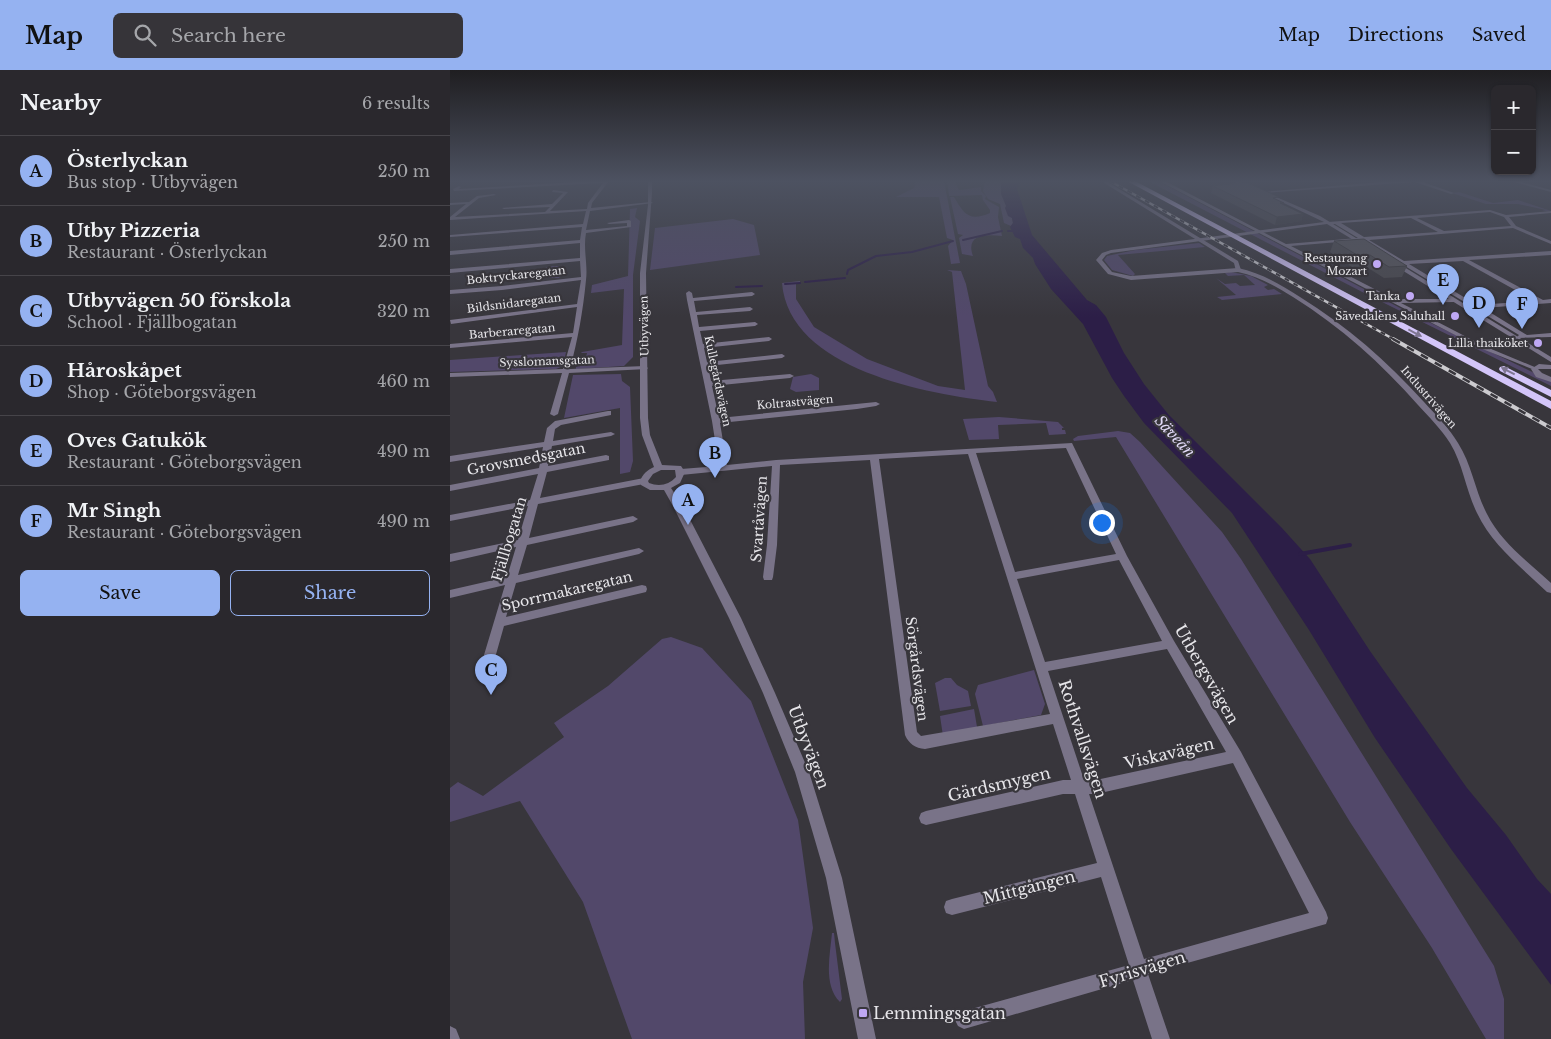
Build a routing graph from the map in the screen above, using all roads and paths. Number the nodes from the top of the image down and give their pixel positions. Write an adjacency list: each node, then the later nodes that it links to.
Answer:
1 (626, 226): 12 (street)
2 (649, 226): 56 (street, Utbyvägen)
3 (1177, 226): 26 (street, Industrivägen)
4 (1215, 226): 64 (highway, one-way to 64)
5 (1228, 226): 62 (highway, one-way to 5)
6 (1249, 226): 19 (street)
7 (1294, 226): 26 (street, Industrivägen)
8 (1337, 226): 15 (street)
9 (1343, 226): 16 (street)
10 (1430, 226): 13 (street)
11 (1514, 227): 13 (street); 18 (street)
12 (584, 229): 14 (street); 17 (street, Fjällbogatan)
13 (1444, 233): 16 (street)
14 (450, 236)
15 (1356, 239): 16 (street); 19 (street); 24 (street)
16 (1364, 239): 25 (street)
17 (582, 241): 20 (street); 22 (street, Fjällbogatan)
18 (1551, 243)
19 (1285, 245): 32 (street)
20 (450, 253)
21 (1551, 253): 23 (street)
22 (582, 259): 27 (street); 28 (street, Fjällbogatan)
23 (1464, 259): 25 (street); 34 (street)
24 (1395, 263): 25 (street); 31 (street)
25 (1404, 263): 36 (street)
26 (1238, 270): 93 (street, Industrivägen)
27 (450, 271)
28 (584, 278): 29 (street, Boktryckaregatan); 35 (street, Fjällbogatan)
29 (450, 292)
30 (752, 294): 39 (street, Kullegårdsvägen)
31 (1454, 300): 32 (street); 37 (street)
32 (1392, 301): 54 (street)
33 (1551, 301): 34 (street)
34 (1542, 302): 36 (street)
35 (581, 305): 40 (street, Bildsnidaregatan); 43 (street, Fjällbogatan)
36 (1476, 307): 37 (street); 45 (street)
37 (1466, 308): 46 (street)
38 (750, 309): 39 (street)
39 (693, 314): 42 (street, Kullegårdsvägen)
40 (450, 322)
41 (755, 324): 42 (street)
42 (696, 329): 49 (street, Kullegårdsvägen)
43 (576, 335): 48 (street, Barberaregatan); 57 (street, Fjällbogatan)
44 (1551, 335): 45 (street)
45 (1526, 337): 46 (street)
46 (1517, 338): 50 (street)
47 (769, 340): 49 (street)
48 (450, 346)
49 (700, 346): 53 (street, Kullegårdsvägen)
50 (1542, 354): 52 (street); 54 (street)
51 (782, 356): 53 (street)
52 (1551, 360)
53 (704, 364): 61 (street, Kullegårdsvägen)
54 (1538, 367): 55 (street); 60 (street)
55 (1551, 367)
56 (645, 368): 57 (street, Sysslomansgatan); 76 (street, Utbyvägen)
57 (566, 371): 58 (street, Sysslomansgatan); 66 (street, Fjällbogatan)
58 (450, 375)
59 (790, 376): 61 (street)
60 (1551, 380)
61 (707, 384): 67 (street, Kullegårdsvägen)
62 (1551, 394)
63 (876, 404): 67 (street, Koltrastvägen)
64 (1551, 406)
65 (608, 414): 66 (street)
66 (556, 418): 69 (street, Fjällbogatan)
67 (716, 421): 75 (street, Kullegårdsvägen)
68 (612, 434): 69 (street)
69 (548, 444): 73 (street); 77 (street, Fjällbogatan)
70 (971, 451): 71 (street); 87 (street, Utbergsvägen); 89 (street, Rothvallsvägen)
71 (874, 457): 74 (street); 99 (street, Sörgårdsvägen)
72 (606, 458): 77 (street, Grovsmedsgatan)
73 (450, 459)
74 (776, 462): 75 (street); 90 (street, Svartåvägen)
75 (723, 467): 78 (street)
76 (659, 468): 78 (street); 79 (street)
77 (543, 471): 81 (street, Grovsmedsgatan); 82 (street, Fjällbogatan)
78 (682, 472): 80 (street)
79 (644, 481): 80 (street); 82 (street)
80 (666, 487): 110 (street, Utbyvägen)
81 (450, 488)
82 (534, 502): 83 (street); 85 (street, Fjällbogatan)
83 (450, 518)
84 (633, 519): 85 (street)
85 (521, 542): 88 (street); 91 (street, Fjällbogatan)
86 (639, 551): 91 (street)
87 (1122, 556): 89 (street); 96 (street, Utbergsvägen)
88 (450, 558)
89 (1012, 576): 98 (street, Rothvallsvägen)
90 (768, 577)
91 (510, 580): 94 (street); 95 (street, Fjällbogatan)
92 (642, 589): 95 (street, Sporrmakaregatan)
93 (1551, 589)
94 (450, 594)
95 (498, 623): 97 (street, Fjällbogatan)
96 (1170, 644): 98 (street); 100 (street, Utbergsvägen)
97 (486, 665)
98 (1042, 667): 99 (street, Rothvallsvägen)
99 (1057, 718): 101 (street, Rothvallsvägen)
100 (1236, 756): 101 (street, Viskavägen); 105 (street, Utbergsvägen)
101 (1080, 787): 102 (street, Gärdsmygen); 103 (street, Rothvallsvägen)
102 (926, 818)
103 (1106, 868): 104 (street, Mittgången); 106 (street, Rothvallsvägen)
104 (952, 906)
105 (1320, 918): 106 (street, Fyrisvägen)
106 (1138, 969): 107 (street, Fyrisvägen); 111 (street, Rothvallsvägen)
107 (964, 1020)
108 (450, 1035): 109 (street)
109 (451, 1039)
110 (867, 1039)
111 (1160, 1039)

